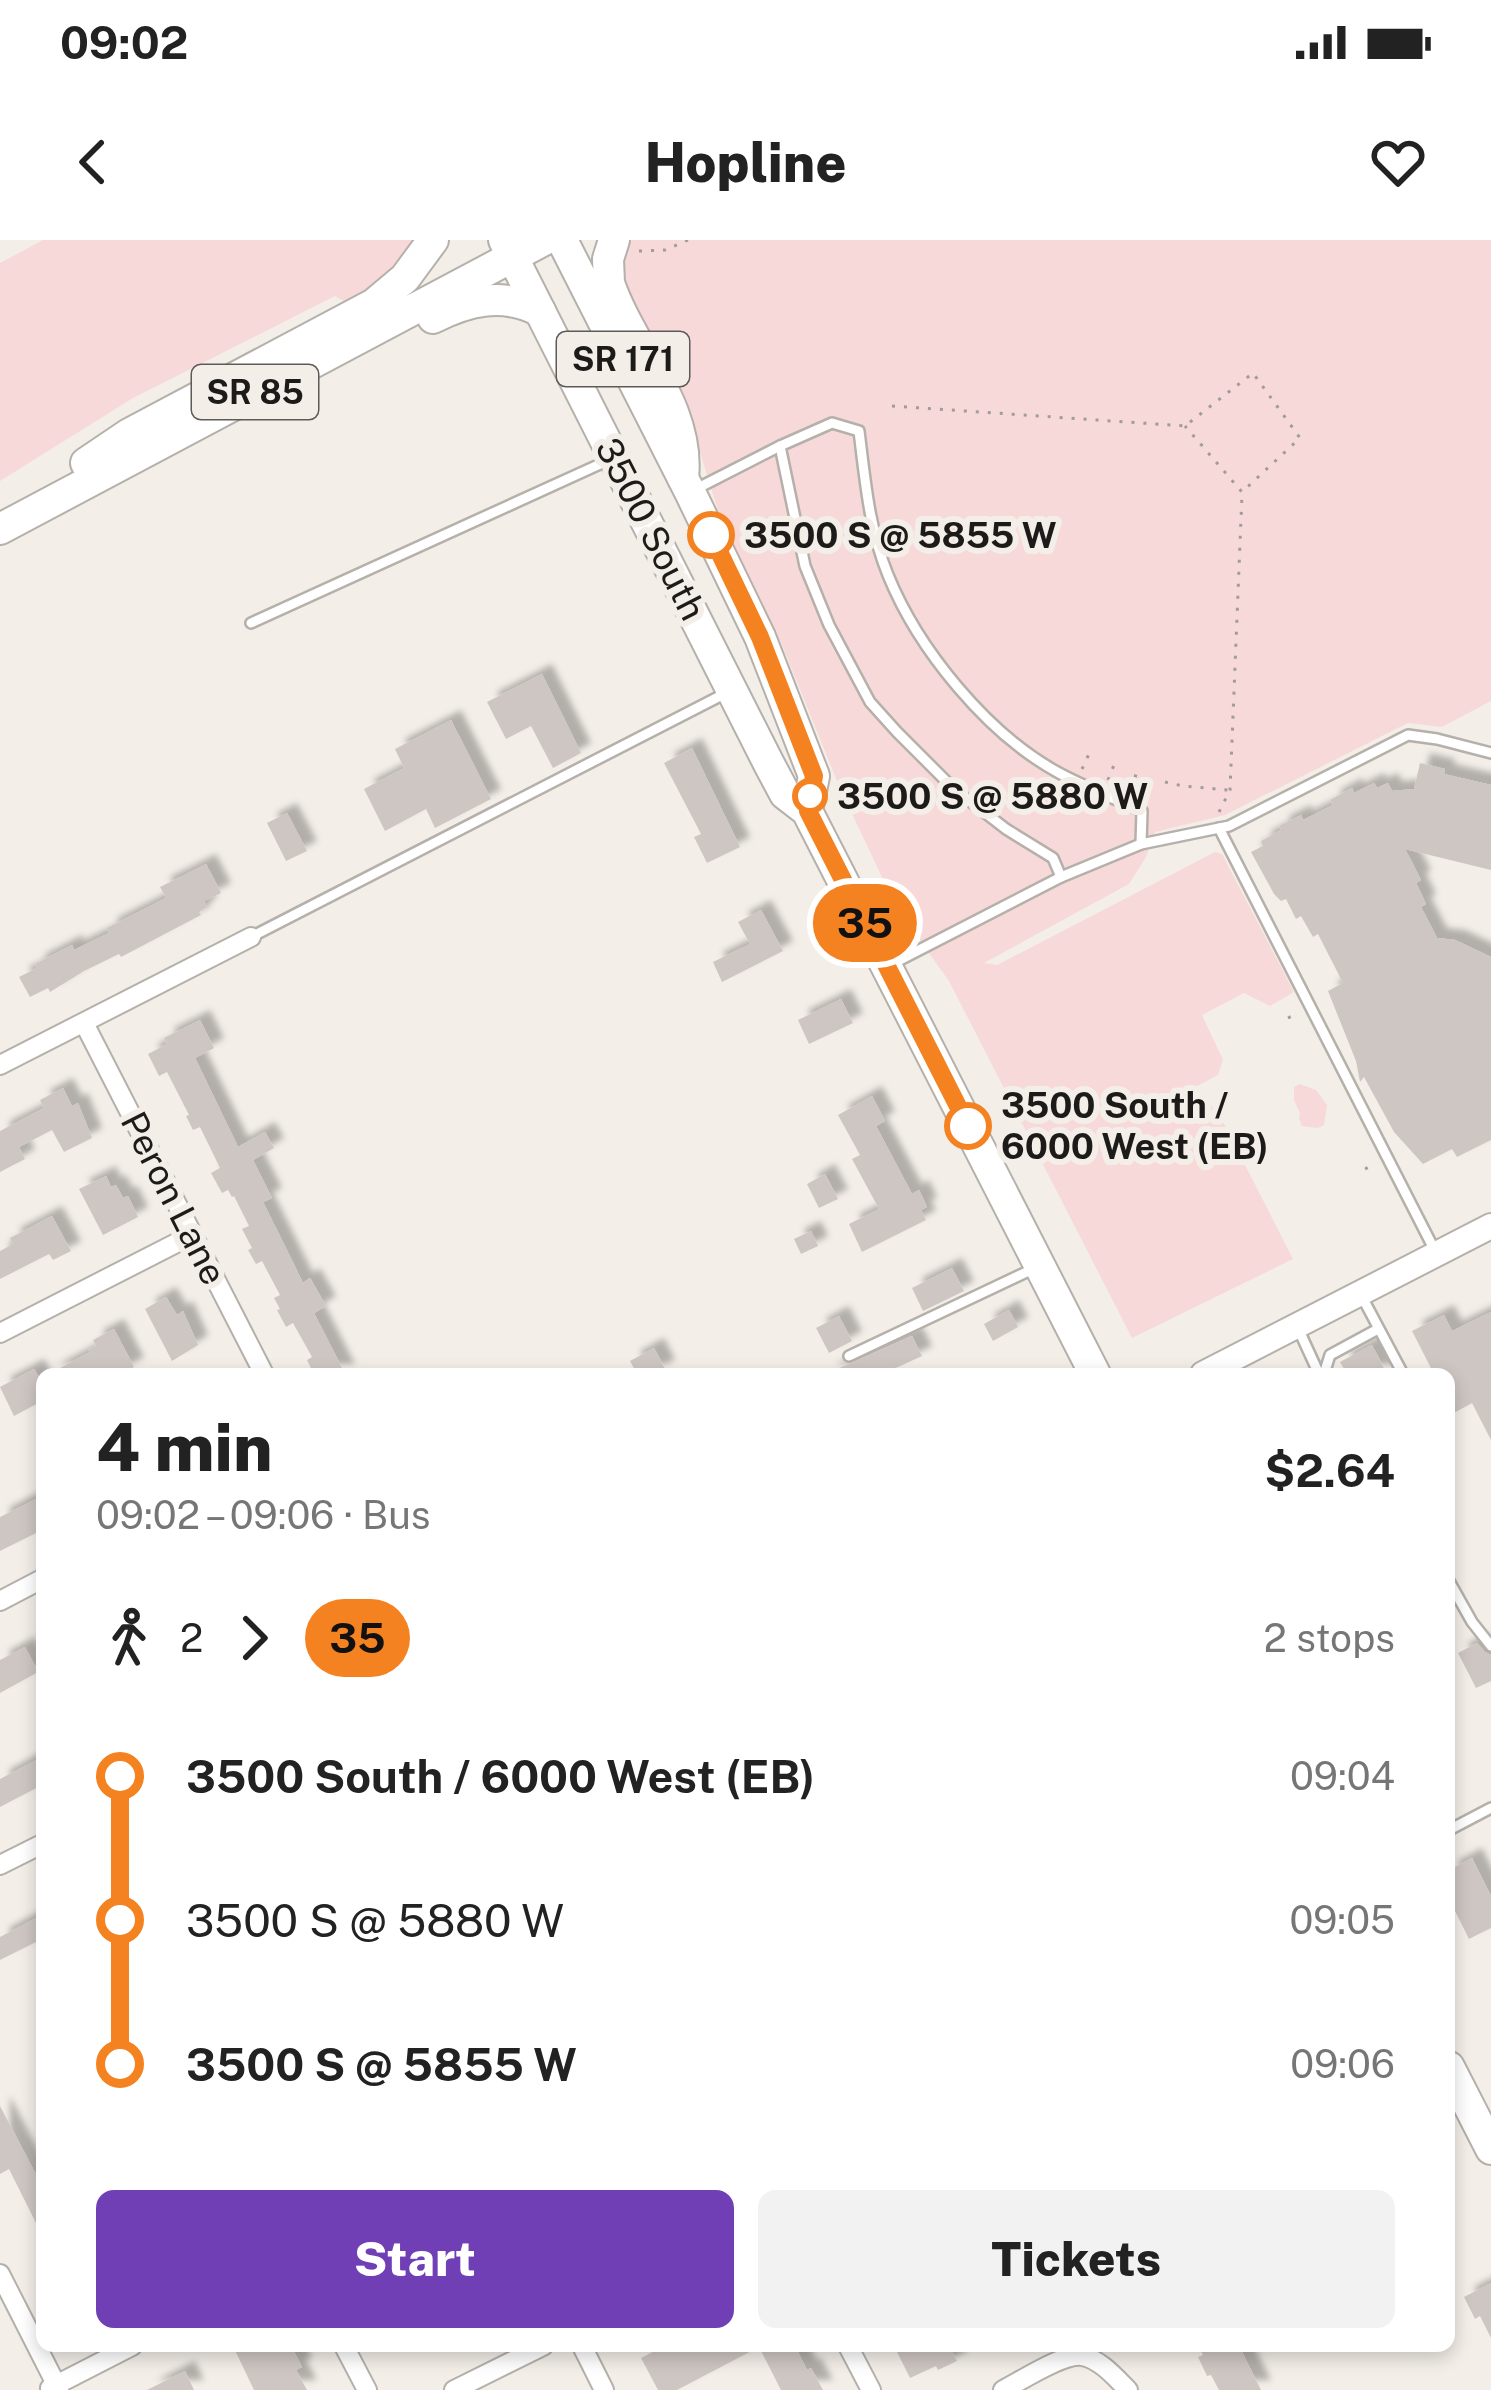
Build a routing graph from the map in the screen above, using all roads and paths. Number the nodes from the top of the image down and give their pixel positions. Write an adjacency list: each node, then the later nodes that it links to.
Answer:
1 (433, 240): 14 (main road)
2 (544, 240): 6 (main road, SR 85)
3 (562, 240): 12 (main road, 3500 South / SR 171)
4 (688, 240): 5 (path)
5 (622, 245): 12 (main road)
6 (508, 248): 7 (main road, 3500 South / SR 171); 14 (main road, SR 85)
7 (540, 311): 11 (main road, 3500 South / SR 171); 15 (main road)
8 (892, 406): 9 (path)
9 (1185, 426): 13 (path); 13 (path)
10 (780, 446): 12 (lane); 24 (lane); 25 (lane)
11 (614, 457): 16 (lane); 17 (main road, 3500 South / SR 171)
12 (687, 485): 21 (main road, 3500 South / SR 171)
13 (1242, 492): 20 (path)
14 (53, 499): 15 (main road, SR 85)
15 (0, 533)
16 (251, 623)
17 (733, 690): 21 (main road, 3500 South / SR 171); 26 (lane)
18 (1491, 753): 23 (lane)
19 (1165, 782): 20 (path)
20 (1229, 790): 22 (path)
21 (808, 811): 27 (main road, 3500 South / SR 171)
22 (1218, 813)
23 (1219, 828): 24 (lane); 36 (lane)
24 (1141, 844): 25 (lane)
25 (1061, 877): 27 (lane)
26 (251, 937): 30 (street)
27 (887, 967): 37 (main road, 3500 South / SR 171)
28 (1300, 1012): 29 (path)
29 (1288, 1018)
30 (84, 1022): 31 (street); 35 (street, Peron Lane)
31 (0, 1066)
32 (1376, 1164): 33 (path)
33 (1365, 1169)
34 (1491, 1226): 36 (street)
35 (192, 1235): 41 (street); 43 (street, Peron Lane)
36 (1437, 1254): 38 (street)
37 (1040, 1266): 42 (lane); 44 (main road, 3500 South / SR 171)
38 (1360, 1293): 39 (street); 40 (lane)
39 (1297, 1326): 45 (street); 46 (lane)
40 (1378, 1329): 47 (lane); 48 (lane)
41 (0, 1333)
42 (849, 1356)
43 (261, 1368)
44 (1092, 1368)
45 (1215, 1368)
46 (1319, 1368)
47 (1325, 1368)
48 (1400, 1368)
49 (36, 1583): 51 (street)
50 (1455, 1592): 52 (lane)
51 (0, 1601)
52 (1491, 1646)
53 (1491, 1808): 54 (lane)
54 (1455, 1827)
55 (36, 1847): 56 (street)
56 (0, 1865)
57 (1455, 2079): 58 (main road)
58 (1491, 2149)
59 (0, 2274): 60 (street)
60 (36, 2350)
61 (37, 2352): 67 (street)
62 (121, 2352): 67 (street)
63 (347, 2352): 68 (street)
64 (531, 2352): 69 (street)
65 (585, 2352): 70 (street)
66 (851, 2352): 71 (street)
67 (54, 2388)
68 (367, 2390)
69 (454, 2390)
70 (604, 2390)
71 (871, 2390)
72 (1003, 2390): 73 (street)
73 (1128, 2390)

